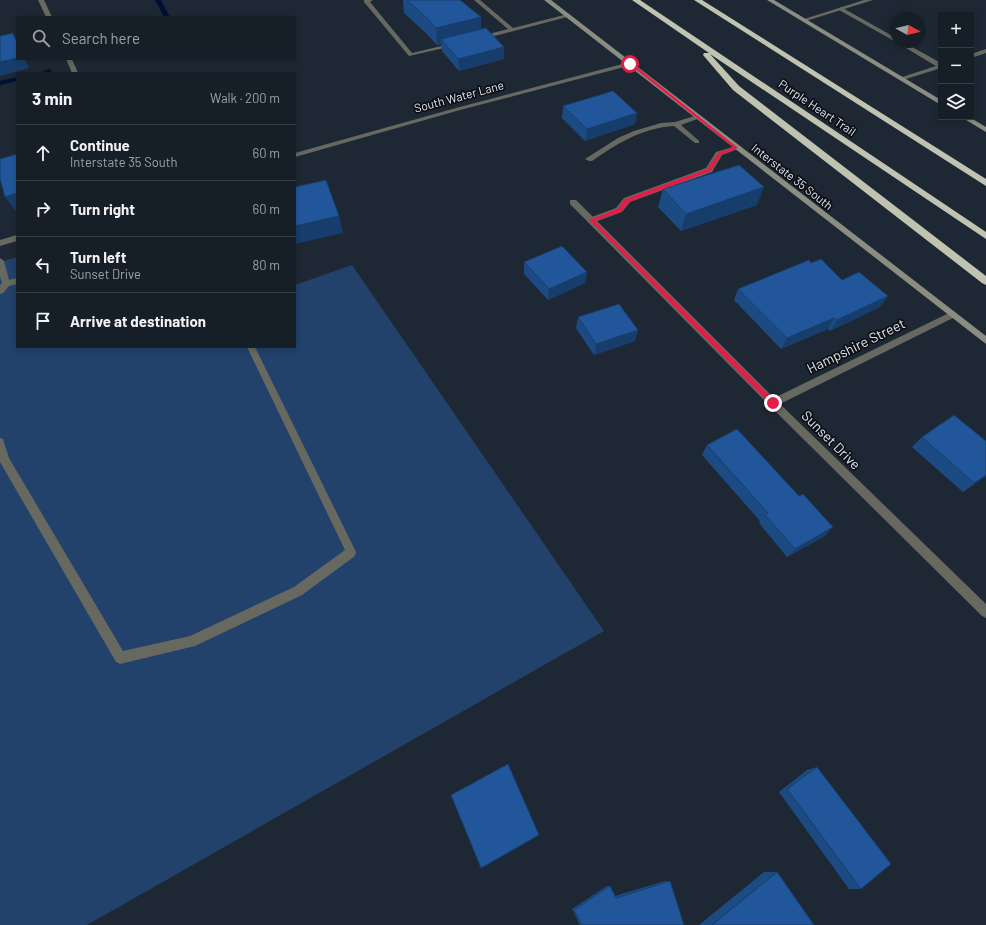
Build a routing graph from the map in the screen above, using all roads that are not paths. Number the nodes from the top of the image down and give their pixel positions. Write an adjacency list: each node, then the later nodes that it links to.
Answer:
1 (41, 0): 10 (street)
2 (370, 0): 17 (street)
3 (477, 0): 13 (street)
4 (547, 0): 11 (main road, Interstate 35 South)
5 (635, 0): 16 (highway, Purple Heart Trail)
6 (697, 0): 33 (highway, Purple Heart Trail)
7 (770, 0): 12 (main road)
8 (870, 0): 9 (street)
9 (841, 9): 12 (street); 14 (street)
10 (49, 16)
11 (568, 16): 13 (street); 22 (main road, Interstate 35 South)
12 (804, 20): 26 (main road)
13 (512, 30): 15 (street)
14 (890, 37)
15 (469, 41)
16 (696, 42): 41 (highway, Purple Heart Trail); 46 (highway)
17 (462, 43)
18 (910, 48): 23 (street)
19 (986, 51): 20 (street)
20 (974, 55)
21 (69, 60): 25 (street)
22 (630, 64): 28 (main road, Interstate 35 South); 35 (street, South Water Lane)
23 (938, 64)
24 (938, 67): 26 (street)
25 (75, 72)
26 (901, 79): 27 (main road)
27 (938, 101)
28 (698, 117): 30 (street); 34 (main road, Interstate 35 South)
29 (969, 120): 31 (main road)
30 (676, 124): 32 (street); 36 (street)
31 (986, 130)
32 (697, 142)
33 (927, 146): 37 (highway); 38 (highway, Purple Heart Trail)
34 (736, 148): 40 (street); 49 (main road, Interstate 35 South)
35 (296, 155)
36 (588, 159)
37 (986, 175)
38 (986, 183)
39 (573, 202): 40 (street, Sunset Drive)
40 (592, 220): 52 (street, Sunset Drive)
41 (986, 236)
42 (16, 238): 43 (street)
43 (0, 243)
44 (0, 261): 47 (street)
45 (16, 281): 47 (street)
46 (986, 282)
47 (6, 284): 48 (street)
48 (0, 291)
49 (952, 315): 50 (main road, Interstate 35 South); 52 (street, Hampshire Street)
50 (986, 341)
51 (251, 348): 54 (street)
52 (773, 403): 55 (street, Sunset Drive)
53 (0, 442): 54 (street)
54 (2, 459)
55 (986, 612)

